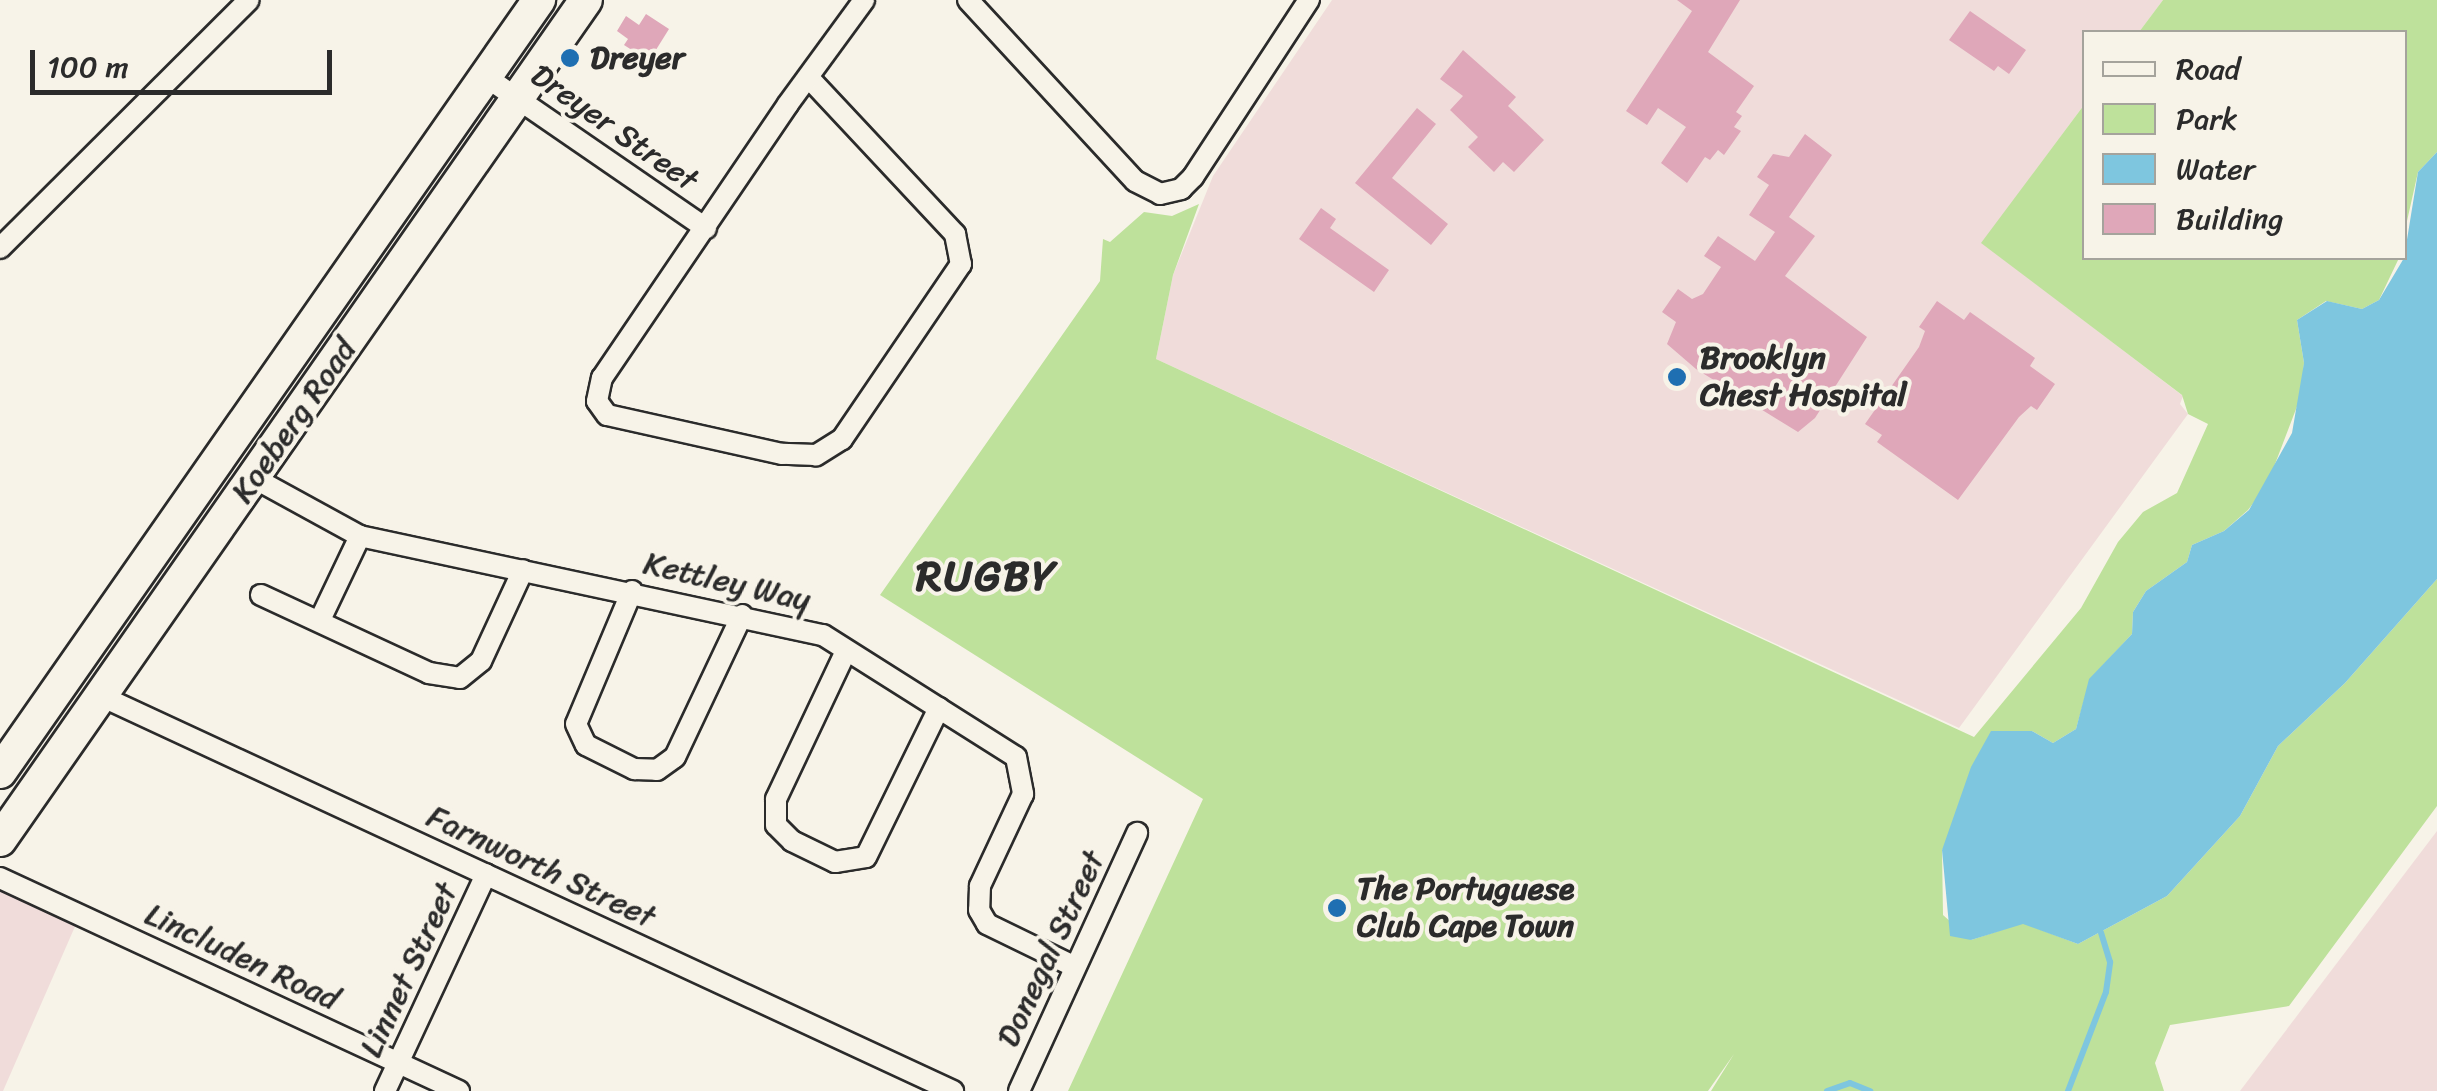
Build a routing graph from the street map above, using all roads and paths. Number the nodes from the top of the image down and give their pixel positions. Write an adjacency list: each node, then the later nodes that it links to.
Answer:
1 (249, 0): 11 (street)
2 (540, 0): 7 (main road, Koeberg Road)
3 (586, 0): 9 (main road, Koeberg Road)
4 (864, 0): 8 (street, Dreyer Street)
5 (968, 0): 6 (street)
6 (1308, 0)
7 (486, 77): 9 (street, Dreyer Street); 22 (main road, Koeberg Road)
8 (808, 78): 10 (street, Dreyer Street); 10 (street, Dreyer Street)
9 (519, 98): 10 (street, Dreyer Street); 12 (main road, Koeberg Road)
10 (706, 228)
11 (0, 248)
12 (254, 478): 13 (street, Kettley Way); 20 (main road, Koeberg Road)
13 (360, 536): 14 (street, Kettley Way); 18 (street)
14 (523, 570): 15 (street, Kettley Way); 18 (street)
15 (632, 591): 17 (street, Kettley Way); 17 (street)
16 (261, 595): 18 (street)
17 (742, 615): 19 (street, Kettley Way)
18 (320, 620)
19 (846, 651): 21 (street, Kettley Way); 21 (street)
20 (104, 697): 24 (main road, Koeberg Road); 25 (street, Farnworth Street)
21 (939, 708): 27 (street, Kettley Way)
22 (0, 772)
23 (1137, 832): 27 (street, Donegal Street)
24 (0, 840)
25 (486, 874): 28 (street, Linnet Street); 31 (street, Farnworth Street)
26 (0, 878): 28 (street, Lincluden Road)
27 (1073, 966): 32 (street, Donegal Street)
28 (398, 1063): 29 (street, Linnet Street); 30 (street, Lincluden Road)
29 (385, 1091)
30 (459, 1091)
31 (954, 1091)
32 (1019, 1091)

